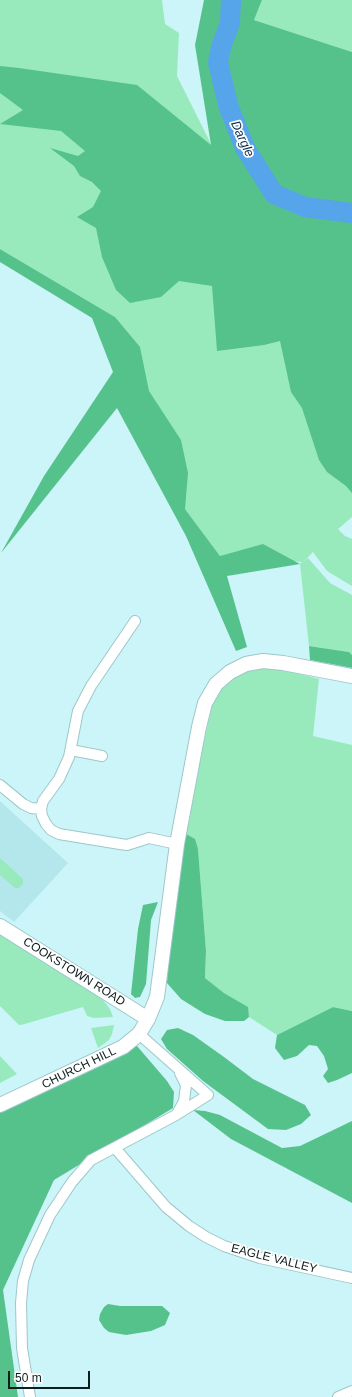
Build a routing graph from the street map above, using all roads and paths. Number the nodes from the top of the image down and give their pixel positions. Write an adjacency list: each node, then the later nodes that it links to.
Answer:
1 (135, 621): 3 (street)
2 (352, 676): 7 (main road, CHURCH HILL)
3 (71, 750): 4 (street); 6 (street)
4 (102, 756)
5 (0, 785): 6 (street)
6 (41, 809): 7 (street)
7 (176, 844): 9 (main road, CHURCH HILL)
8 (0, 926): 9 (main road, COOKSTOWN ROAD)
9 (148, 1019): 10 (main road, CHURCH HILL)
10 (138, 1034): 11 (street); 12 (main road, CHURCH HILL)
11 (179, 1070): 13 (street); 13 (street)
12 (0, 1105)
13 (176, 1115): 14 (street)
14 (115, 1148): 15 (street, EAGLE VALLEY); 16 (street)
15 (352, 1278)
16 (30, 1397)

